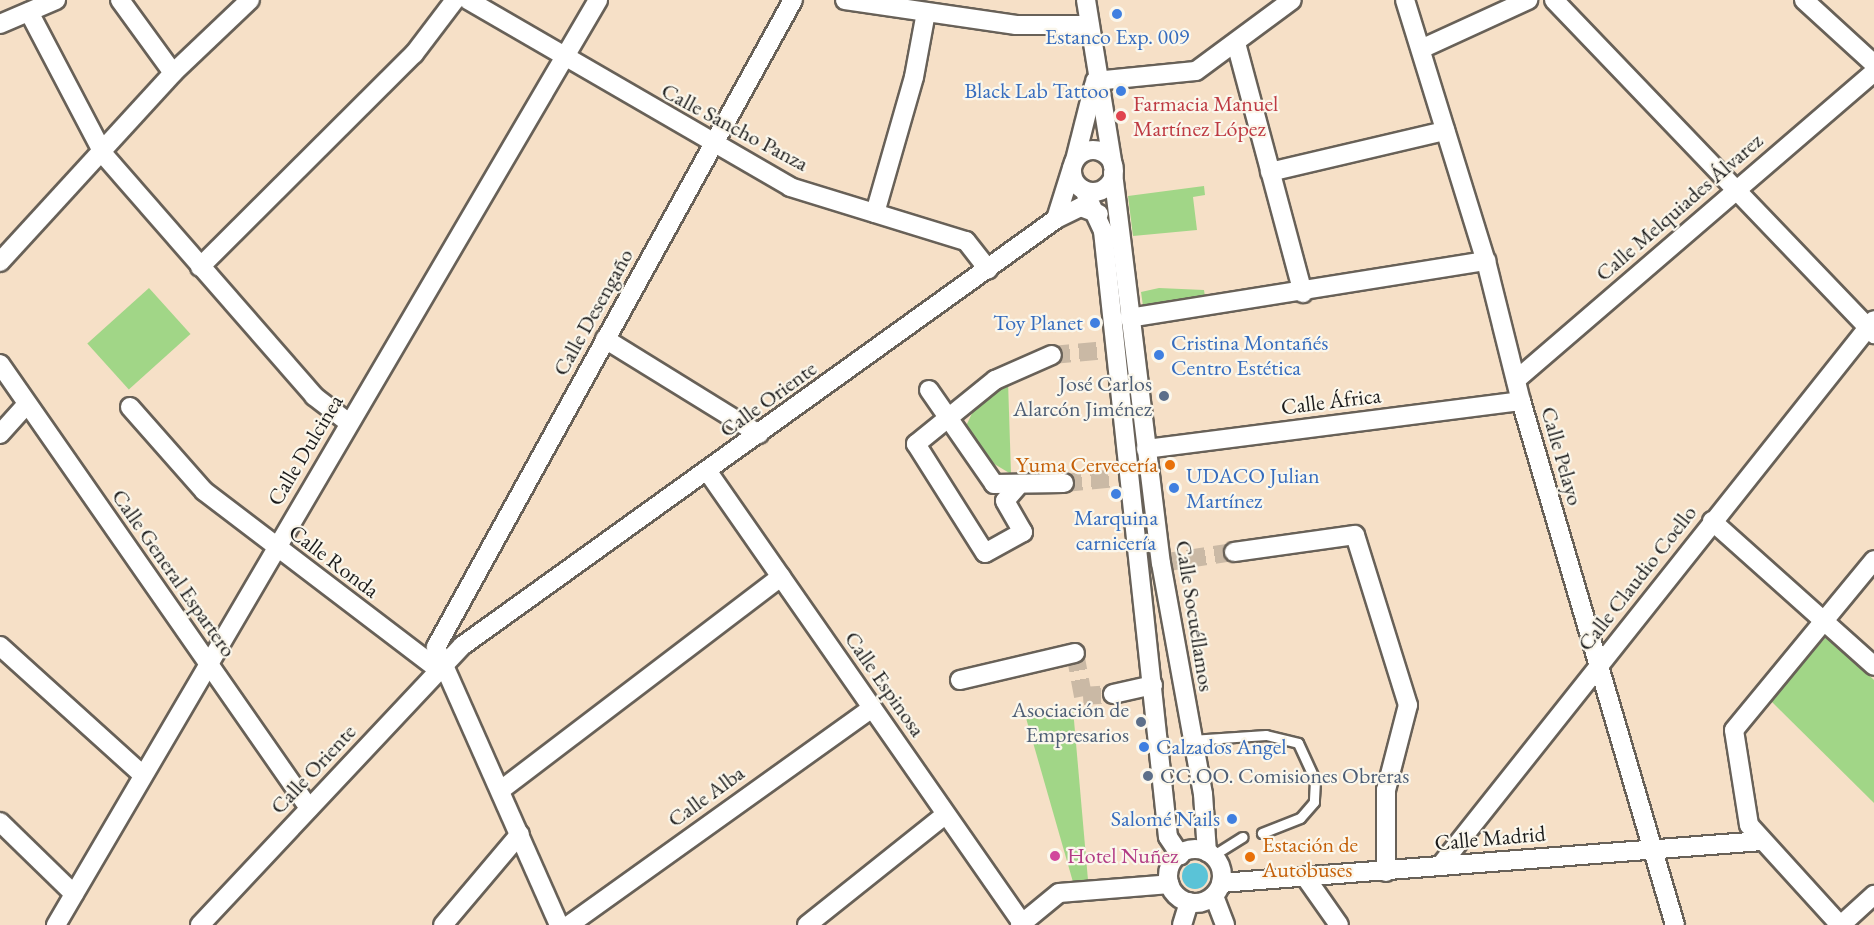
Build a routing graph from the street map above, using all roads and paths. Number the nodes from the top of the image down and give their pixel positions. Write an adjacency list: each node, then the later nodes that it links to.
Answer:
1 (56, 0): 15 (street)
2 (120, 0): 24 (street)
3 (250, 0): 24 (street)
4 (455, 0): 39 (street)
5 (468, 0): 21 (street, Calle Sancho Panza)
6 (598, 0): 21 (street, Calle Dulcinea)
7 (793, 0): 27 (street, Calle Desengaño)
8 (845, 0): 16 (street)
9 (1086, 0): 18 (street, Calle Socuéllamos)
10 (1292, 0): 19 (street)
11 (1405, 0): 20 (street, Calle Pelayo)
12 (1528, 0): 20 (street)
13 (1554, 0): 33 (street)
14 (1804, 0): 22 (street)
15 (29, 12): 17 (street); 28 (street)
16 (926, 12): 18 (street); 34 (street)
17 (0, 24)
18 (1087, 25): 25 (street, Calle Socuéllamos)
19 (1236, 43): 25 (street); 31 (street)
20 (1421, 49): 26 (street, Calle Pelayo)
21 (563, 57): 27 (street, Calle Sancho Panza); 53 (street, Calle Dulcinea)
22 (1874, 64)
23 (1874, 72): 33 (street, Calle Melquiades Álvarez)
24 (173, 73): 28 (street)
25 (1095, 81): 29 (street, Calle Socuéllamos); 30 (street, Calle Socuéllamos)
26 (1445, 131): 31 (street); 37 (street, Calle Pelayo)
27 (714, 146): 34 (street, Calle Sancho Panza); 44 (street, Calle Desengaño)
28 (104, 155): 38 (street); 39 (street)
29 (1073, 164): 30 (street); 32 (street); 36 (street)
30 (1113, 170): 32 (street); 42 (street, Calle Socuéllamos)
31 (1270, 172): 41 (street)
32 (1084, 190): 35 (street, Calle Socuéllamos)
33 (1734, 191): 43 (street); 47 (street, Calle Melquiades Álvarez)
34 (875, 213): 40 (street, Calle Sancho Panza)
35 (1099, 214): 36 (street, Calle Oriente); 75 (street, Calle Socuéllamos)
36 (1056, 219): 40 (street, Calle Oriente)
37 (1486, 261): 41 (street); 47 (street, Calle Pelayo)
38 (0, 262)
39 (200, 267): 53 (street)
40 (988, 269): 55 (street, Calle Oriente)
41 (1303, 293): 42 (street)
42 (1129, 318): 56 (street, Calle Socuéllamos)
43 (1872, 327): 60 (street, Calle Claudio Coello)
44 (605, 339): 55 (street); 66 (street, Calle Desengaño)
45 (1052, 355): 52 (street)
46 (0, 364): 50 (street, Calle General Espartero)
47 (1516, 380): 49 (street, Calle Pelayo)
48 (929, 390): 52 (street)
49 (1521, 401): 56 (street, Calle África); 72 (street, Calle Pelayo)
50 (27, 404): 54 (street); 70 (street, Calle General Espartero)
51 (130, 407): 61 (street, Calle Ronda)
52 (952, 416): 59 (street); 59 (street)
53 (349, 423): 61 (street, Calle Dulcinea)
54 (0, 434)
55 (759, 434): 57 (street, Calle Oriente)
56 (1146, 449): 78 (street, Calle Socuéllamos)
57 (708, 472): 64 (street, Calle Espinosa); 68 (street, Calle Oriente)
58 (1064, 483): 59 (street)
59 (1017, 487)
60 (1712, 521): 65 (street); 72 (street, Calle Claudio Coello)
61 (276, 547): 70 (street, Calle Dulcinea); 71 (street, Calle Ronda)
62 (1234, 552): 92 (street)
63 (1874, 560): 65 (street)
64 (781, 577): 77 (street, Calle Espinosa); 80 (street)
65 (1824, 622): 73 (street); 87 (street)
66 (440, 640): 68 (street); 71 (street)
67 (0, 646): 79 (street)
68 (462, 646): 71 (street, Calle Oriente)
69 (1075, 653): 74 (street)
70 (208, 665): 79 (street, Calle Dulcinea); 81 (street, Calle General Espartero)
71 (442, 666): 80 (street); 81 (street, Calle Oriente)
72 (1599, 666): 88 (street, Calle Pelayo); 91 (street, Calle Claudio Coello)
73 (1874, 666)
74 (960, 680)
75 (1153, 685): 76 (street); 90 (street, Calle Socuéllamos)
76 (1113, 694)
77 (872, 708): 82 (street, Calle Espinosa); 103 (street, Calle Alba)
78 (1191, 740): 84 (lane); 89 (street, Calle Socuéllamos)
79 (143, 775): 95 (street, Calle Dulcinea)
80 (501, 790): 85 (street)
81 (309, 808): 100 (street, Calle Oriente)
82 (945, 815): 98 (street, Calle Espinosa); 104 (street)
83 (0, 822): 95 (street)
84 (1262, 833)
85 (520, 834): 101 (street); 102 (street)
86 (1243, 837): 89 (lane)
87 (1762, 840): 88 (street, Calle Madrid); 110 (street)
88 (1653, 849): 91 (street, Calle Madrid); 109 (street, Calle Pelayo)
89 (1209, 854): 90 (street); 97 (street, Calle Socuéllamos)
90 (1180, 855): 94 (street)
91 (1440, 866): 92 (street, Calle Madrid)
92 (1386, 872): 93 (street, Calle Madrid)
93 (1306, 878): 97 (street, Calle Madrid); 108 (street)
94 (1170, 884): 97 (street); 98 (street)
95 (74, 894): 99 (street, Calle Dulcinea)
96 (1874, 895): 110 (street)
97 (1205, 896): 105 (street); 106 (street); 107 (street, Calle Socuéllamos)
98 (1021, 924)
99 (56, 925)
100 (200, 925)
101 (443, 925)
102 (559, 925)
103 (569, 925)
104 (807, 925)
105 (1182, 925)
106 (1218, 925)
107 (1225, 925)
108 (1339, 925)
109 (1675, 925)
110 (1841, 925)

